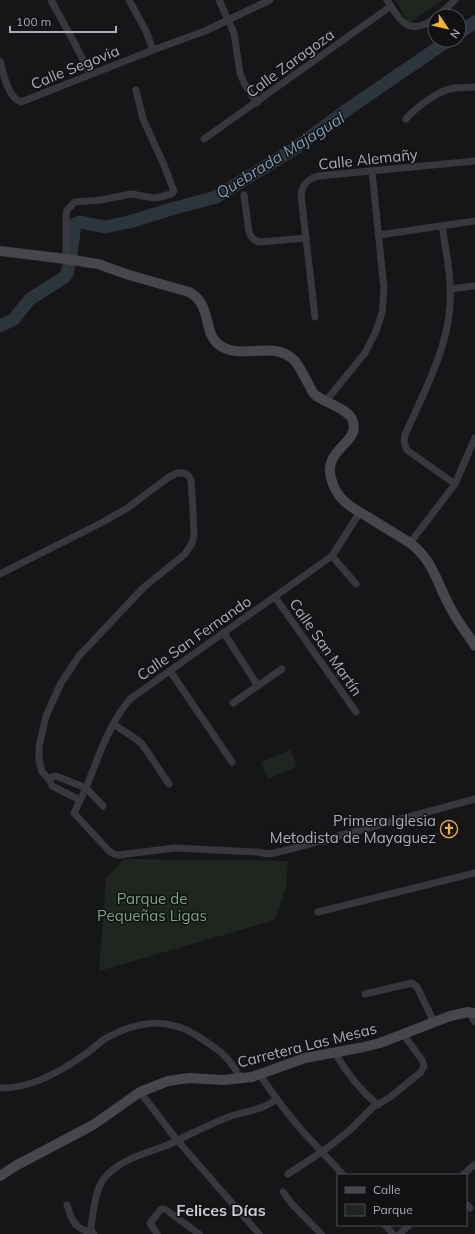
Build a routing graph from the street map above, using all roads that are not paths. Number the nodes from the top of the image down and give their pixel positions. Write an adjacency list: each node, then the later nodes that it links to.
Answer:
1 (51, 0): 12 (street)
2 (129, 0): 10 (street)
3 (219, 0): 8 (street)
4 (270, 0): 8 (street, Calle Segovia)
5 (455, 0): 7 (street)
6 (389, 3): 9 (street); 15 (street, Calle Zaragoza)
7 (446, 8)
8 (229, 20): 10 (street, Calle Segovia); 15 (street)
9 (427, 22)
10 (153, 50): 12 (street, Calle Segovia)
11 (0, 61): 12 (street, Calle Segovia)
12 (90, 74)
13 (475, 87): 16 (street)
14 (136, 90): 26 (street)
15 (257, 103): 17 (street, Calle Zaragoza)
16 (406, 119)
17 (204, 139)
18 (475, 161): 19 (street, Calle Alemañy)
19 (372, 171): 23 (street); 24 (street, Calle Alemañy)
20 (244, 195): 24 (street)
21 (475, 221): 22 (street)
22 (442, 226): 23 (street); 28 (street)
23 (379, 235): 30 (street)
24 (306, 238): 29 (street, Calle Alemañy)
25 (0, 251): 26 (street)
26 (66, 258): 30 (street)
27 (475, 286): 28 (street)
28 (450, 289): 32 (street)
29 (315, 317)
30 (325, 402): 33 (street)
31 (475, 438): 32 (street)
32 (455, 484): 34 (street)
33 (360, 512): 34 (street); 35 (street, Calle San Fernando)
34 (410, 543): 40 (street)
35 (332, 556): 37 (street); 38 (street, Calle San Fernando)
36 (0, 574): 48 (street)
37 (356, 584)
38 (275, 596): 39 (street, Calle San Fernando); 45 (street, Calle San Martín)
39 (224, 633): 42 (street, Calle San Fernando); 43 (street)
40 (475, 646)
41 (282, 669): 43 (street)
42 (170, 671): 46 (street, Calle San Fernando); 47 (street)
43 (258, 686): 44 (street)
44 (234, 703)
45 (356, 712)
46 (113, 724): 49 (street); 50 (street, Calle San Fernando)
47 (232, 762)
48 (48, 778): 50 (street); 52 (street)
49 (169, 784)
50 (86, 788): 52 (street, Calle San Fernando); 53 (street)
51 (475, 799): 52 (street, Calle San Fernando)
52 (80, 800)
53 (103, 806)
54 (475, 873): 55 (street)
55 (318, 912)
56 (365, 994): 58 (street)
57 (472, 1012): 58 (street, Carretera Las Mesas); 59 (street)
58 (434, 1022): 60 (street, Carretera Las Mesas)
59 (475, 1022)
60 (403, 1034): 61 (street, Carretera Las Mesas); 67 (street)
61 (334, 1052): 62 (street, Carretera Las Mesas); 67 (street)
62 (260, 1075): 63 (street, Carretera Las Mesas); 66 (street)
63 (241, 1079): 64 (street); 65 (street, Carretera Las Mesas)
64 (0, 1088)
65 (140, 1092): 68 (street); 74 (street, Carretera Las Mesas)
66 (276, 1099): 68 (street); 69 (street)
67 (378, 1105): 69 (street)
68 (177, 1140): 79 (street); 82 (street)
69 (322, 1152): 71 (street); 72 (street)
70 (475, 1164): 73 (street)
71 (288, 1174)
72 (342, 1174)
73 (463, 1174)
74 (0, 1176)
75 (283, 1192): 83 (street)
76 (67, 1205): 79 (street)
77 (386, 1226): 84 (street)
78 (408, 1226): 85 (street)
79 (93, 1234)
80 (157, 1234): 81 (street)
81 (200, 1234)
82 (259, 1234)
83 (321, 1234)
84 (393, 1234)
85 (400, 1234)

